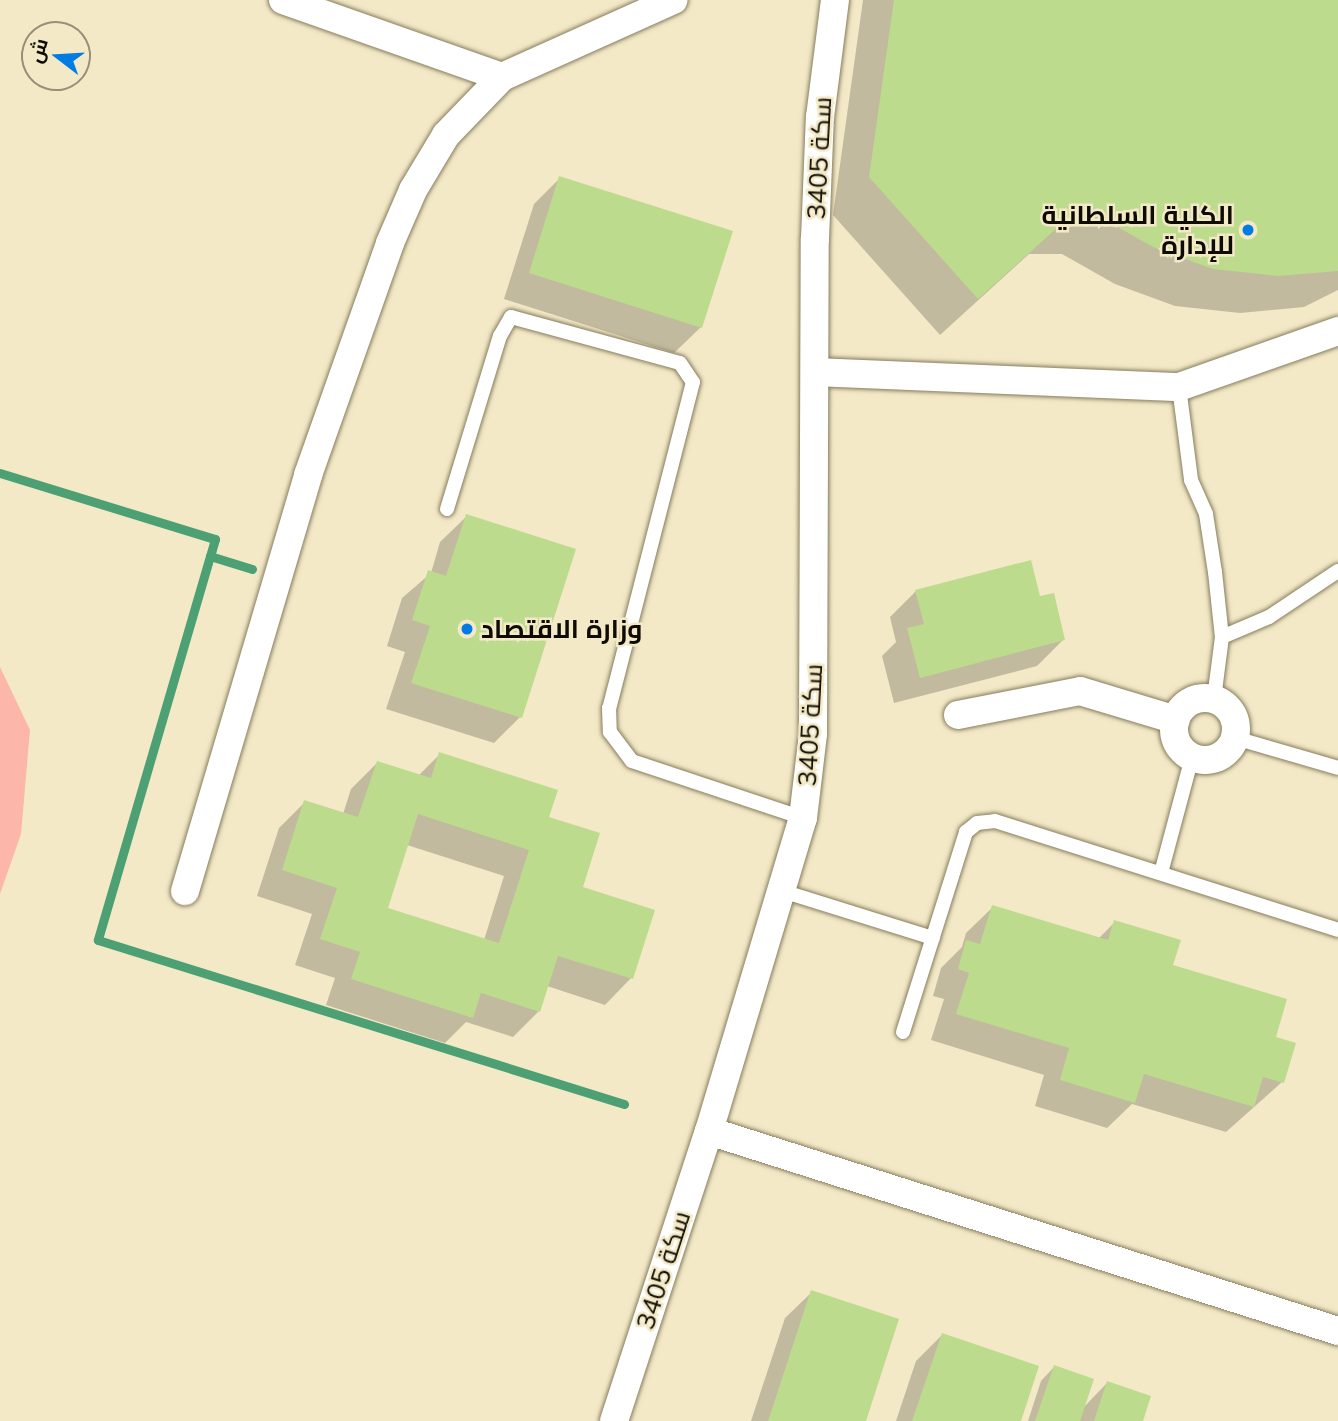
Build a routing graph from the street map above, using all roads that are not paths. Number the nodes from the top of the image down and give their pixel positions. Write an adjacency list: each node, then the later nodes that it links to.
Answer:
1 (283, 0): 4 (street)
2 (673, 0): 4 (street)
3 (835, 0): 6 (street, سكة 3405)
4 (502, 77): 19 (street)
5 (1338, 331): 7 (street)
6 (816, 372): 7 (street); 17 (street, سكة 3405)
7 (1179, 387): 10 (lane)
8 (447, 509): 17 (lane)
9 (1338, 571): 10 (lane)
10 (1222, 638): 11 (lane)
11 (1214, 699): 13 (street); 14 (street)
12 (958, 715): 13 (street)
13 (1176, 720): 15 (street)
14 (1235, 738): 15 (street); 16 (lane)
15 (1192, 757): 18 (lane)
16 (1338, 768)
17 (803, 818): 20 (street, سكة 3405)
18 (1161, 873): 21 (lane); 22 (lane)
19 (185, 891)
20 (782, 891): 22 (lane); 24 (street, سكة 3405)
21 (1338, 930)
22 (933, 938): 23 (lane)
23 (903, 1032)
24 (709, 1131): 25 (street); 26 (street, سكة 3405)
25 (1338, 1331)
26 (614, 1421)

